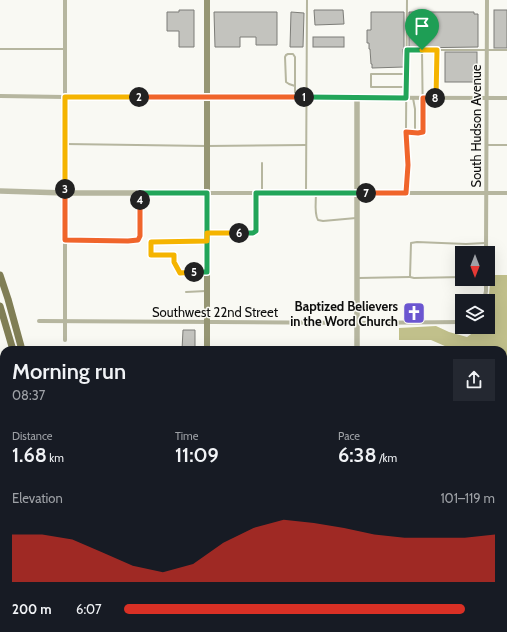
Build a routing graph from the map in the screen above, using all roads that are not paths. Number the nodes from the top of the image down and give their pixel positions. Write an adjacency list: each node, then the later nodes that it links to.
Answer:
1 (65, 0): 7 (street)
2 (207, 0): 18 (main road)
3 (307, 0): 20 (lane)
4 (407, 0): 8 (lane)
5 (487, 0): 11 (street, South Hudson Avenue)
6 (0, 49): 7 (lane)
7 (65, 49): 17 (street)
8 (407, 50): 9 (lane); 13 (lane)
9 (422, 50): 10 (lane); 24 (lane)
10 (437, 50): 11 (lane); 25 (lane)
11 (486, 50): 12 (lane); 26 (street, South Hudson Avenue)
12 (507, 50)
13 (407, 74): 15 (lane); 15 (lane)
14 (295, 86): 14 (lane); 19 (lane)
15 (407, 87): 22 (lane)
16 (0, 96): 17 (street)
17 (65, 97): 18 (street); 30 (street)
18 (207, 97): 19 (street); 34 (main road)
19 (295, 97): 20 (street)
20 (306, 97): 21 (street); 31 (lane)
21 (357, 98): 22 (street); 44 (street)
22 (406, 98): 23 (street); 28 (lane)
23 (413, 98): 24 (street); 29 (lane)
24 (423, 98): 25 (street); 29 (lane)
25 (436, 98): 26 (street)
26 (487, 98): 27 (street); 32 (street, South Hudson Avenue)
27 (507, 98)
28 (406, 132): 29 (lane); 45 (lane)
29 (416, 132)
30 (65, 144): 34 (lane); 37 (street)
31 (306, 145): 34 (lane); 42 (lane)
32 (486, 145): 33 (lane); 46 (street, South Hudson Avenue)
33 (507, 145)
34 (207, 146): 39 (main road)
35 (262, 163): 41 (lane)
36 (0, 191): 37 (street)
37 (65, 193): 38 (street); 50 (street)
38 (140, 193): 39 (street); 50 (lane)
39 (207, 193): 40 (street); 49 (main road)
40 (256, 193): 41 (street); 49 (lane)
41 (262, 193): 42 (street)
42 (306, 193): 43 (street)
43 (316, 193): 44 (street); 48 (lane)
44 (357, 193): 45 (street); 48 (street)
45 (406, 193): 46 (street)
46 (486, 193): 47 (street); 52 (street, South Hudson Avenue)
47 (507, 193)
48 (357, 218): 57 (street)
49 (207, 233): 51 (main road)
50 (65, 240): 62 (street)
51 (207, 241): 53 (main road); 53 (lane)
52 (486, 243): 55 (lane)
53 (207, 272): 58 (main road)
54 (0, 275): 68 (main road)
55 (410, 277): 56 (lane); 57 (lane)
56 (455, 277)
57 (357, 278): 65 (street)
58 (207, 291): 59 (lane); 63 (main road)
59 (186, 292)
60 (0, 306): 67 (main road)
61 (39, 321): 62 (street, Southwest 22nd Street)
62 (65, 322): 63 (street, Southwest 22nd Street); 66 (street)
63 (207, 322): 65 (street, Southwest 22nd Street); 69 (main road)
64 (455, 322): 65 (street, Southwest 22nd Street)
65 (357, 324): 70 (street)
66 (65, 340)
67 (12, 346)
68 (21, 346)
69 (207, 346)
70 (357, 346)

